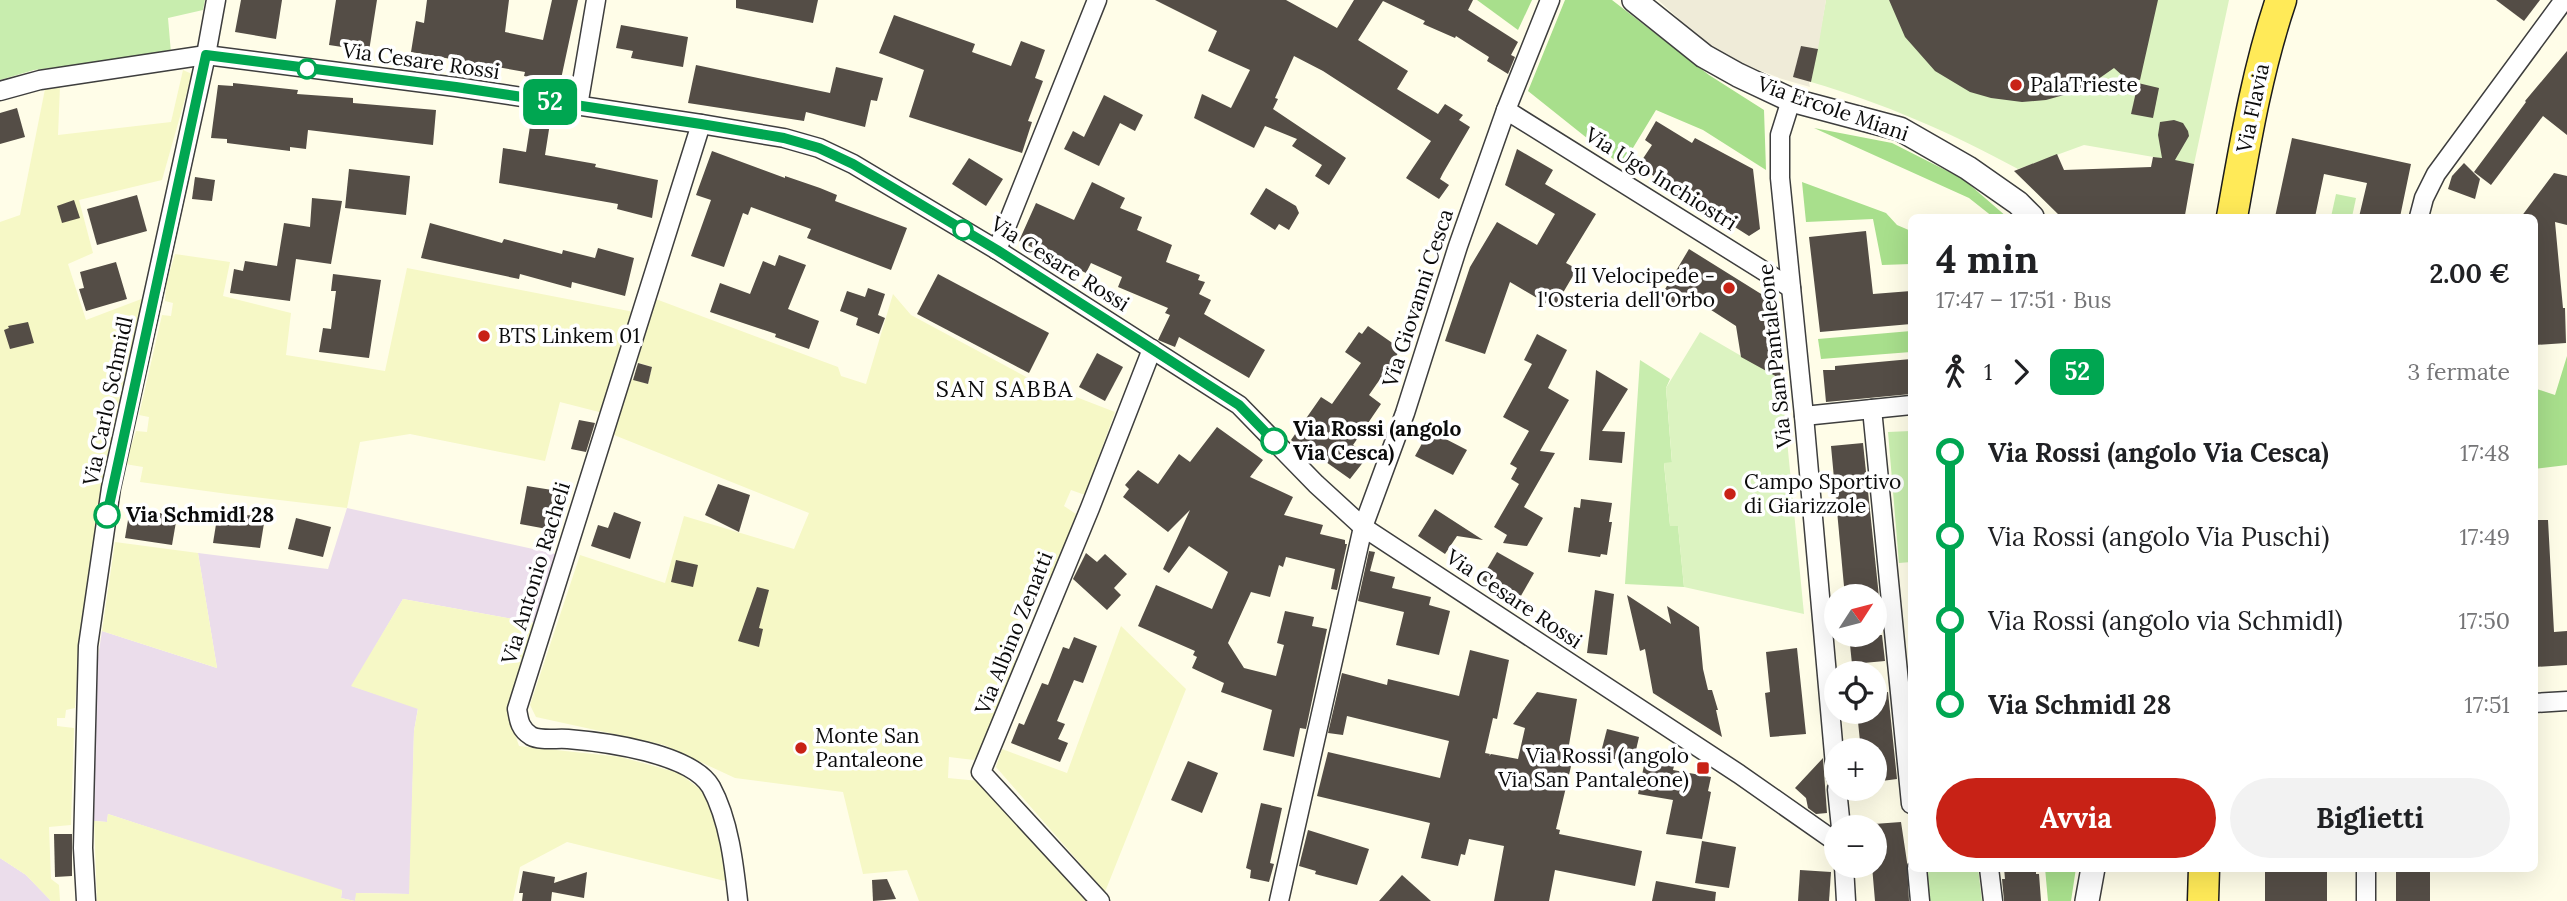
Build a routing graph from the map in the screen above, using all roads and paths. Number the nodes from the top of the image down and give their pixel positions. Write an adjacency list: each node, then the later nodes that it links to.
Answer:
1 (216, 0): 8 (street, Via Carlo Schmidl)
2 (596, 0): 11 (street)
3 (1550, 0): 12 (street, Via Giovanni Cesca)
4 (1634, 0): 10 (street, Via Ercole Miani)
5 (2281, 0): 15 (main road, Via Flavia)
6 (2564, 0): 16 (street)
7 (1095, 5): 17 (street)
8 (206, 55): 9 (street, Via Cesare Rossi); 11 (street, Via Cesare Rossi); 37 (street, Via Carlo Schmidl)
9 (0, 91)
10 (1791, 100): 14 (street, Via Ercole Miani); 18 (street, Via San Pantaleone)
11 (578, 106): 13 (street, Via Cesare Rossi)
12 (1506, 110): 18 (street, Via Ugo Inchiostri); 23 (street, Via Giovanni Cesca)
13 (701, 124): 17 (street, Via Cesare Rossi); 38 (street, Via Antonio Racheli)
14 (2029, 214)
15 (2232, 214)
16 (2420, 214)
17 (997, 250): 19 (street, Via Cesare Rossi)
18 (1791, 288): 22 (street, Via San Pantaleone)
19 (1152, 349): 23 (street, Via Cesare Rossi); 39 (street, Via Albino Zenatti)
20 (1908, 405): 21 (street)
21 (1872, 409): 22 (street); 25 (street)
22 (1804, 416): 28 (street, Via San Pantaleone)
23 (1363, 527): 30 (street, Via Cesare Rossi); 40 (street, Via Giovanni Cesca)
24 (1908, 607): 25 (street)
25 (1892, 608): 29 (street)
26 (2567, 701): 27 (street)
27 (2538, 703)
28 (1833, 738)
29 (1908, 771)
30 (1824, 834)
31 (1917, 872): 42 (street)
32 (1989, 872): 43 (street)
33 (2092, 872): 44 (street)
34 (2204, 872): 45 (main road)
35 (2366, 872): 46 (street)
36 (1845, 878): 41 (street)
37 (86, 901)
38 (738, 901)
39 (1100, 901)
40 (1279, 901)
41 (1846, 901)
42 (1920, 901)
43 (1993, 901)
44 (2087, 901)
45 (2203, 901)
46 (2366, 901)

